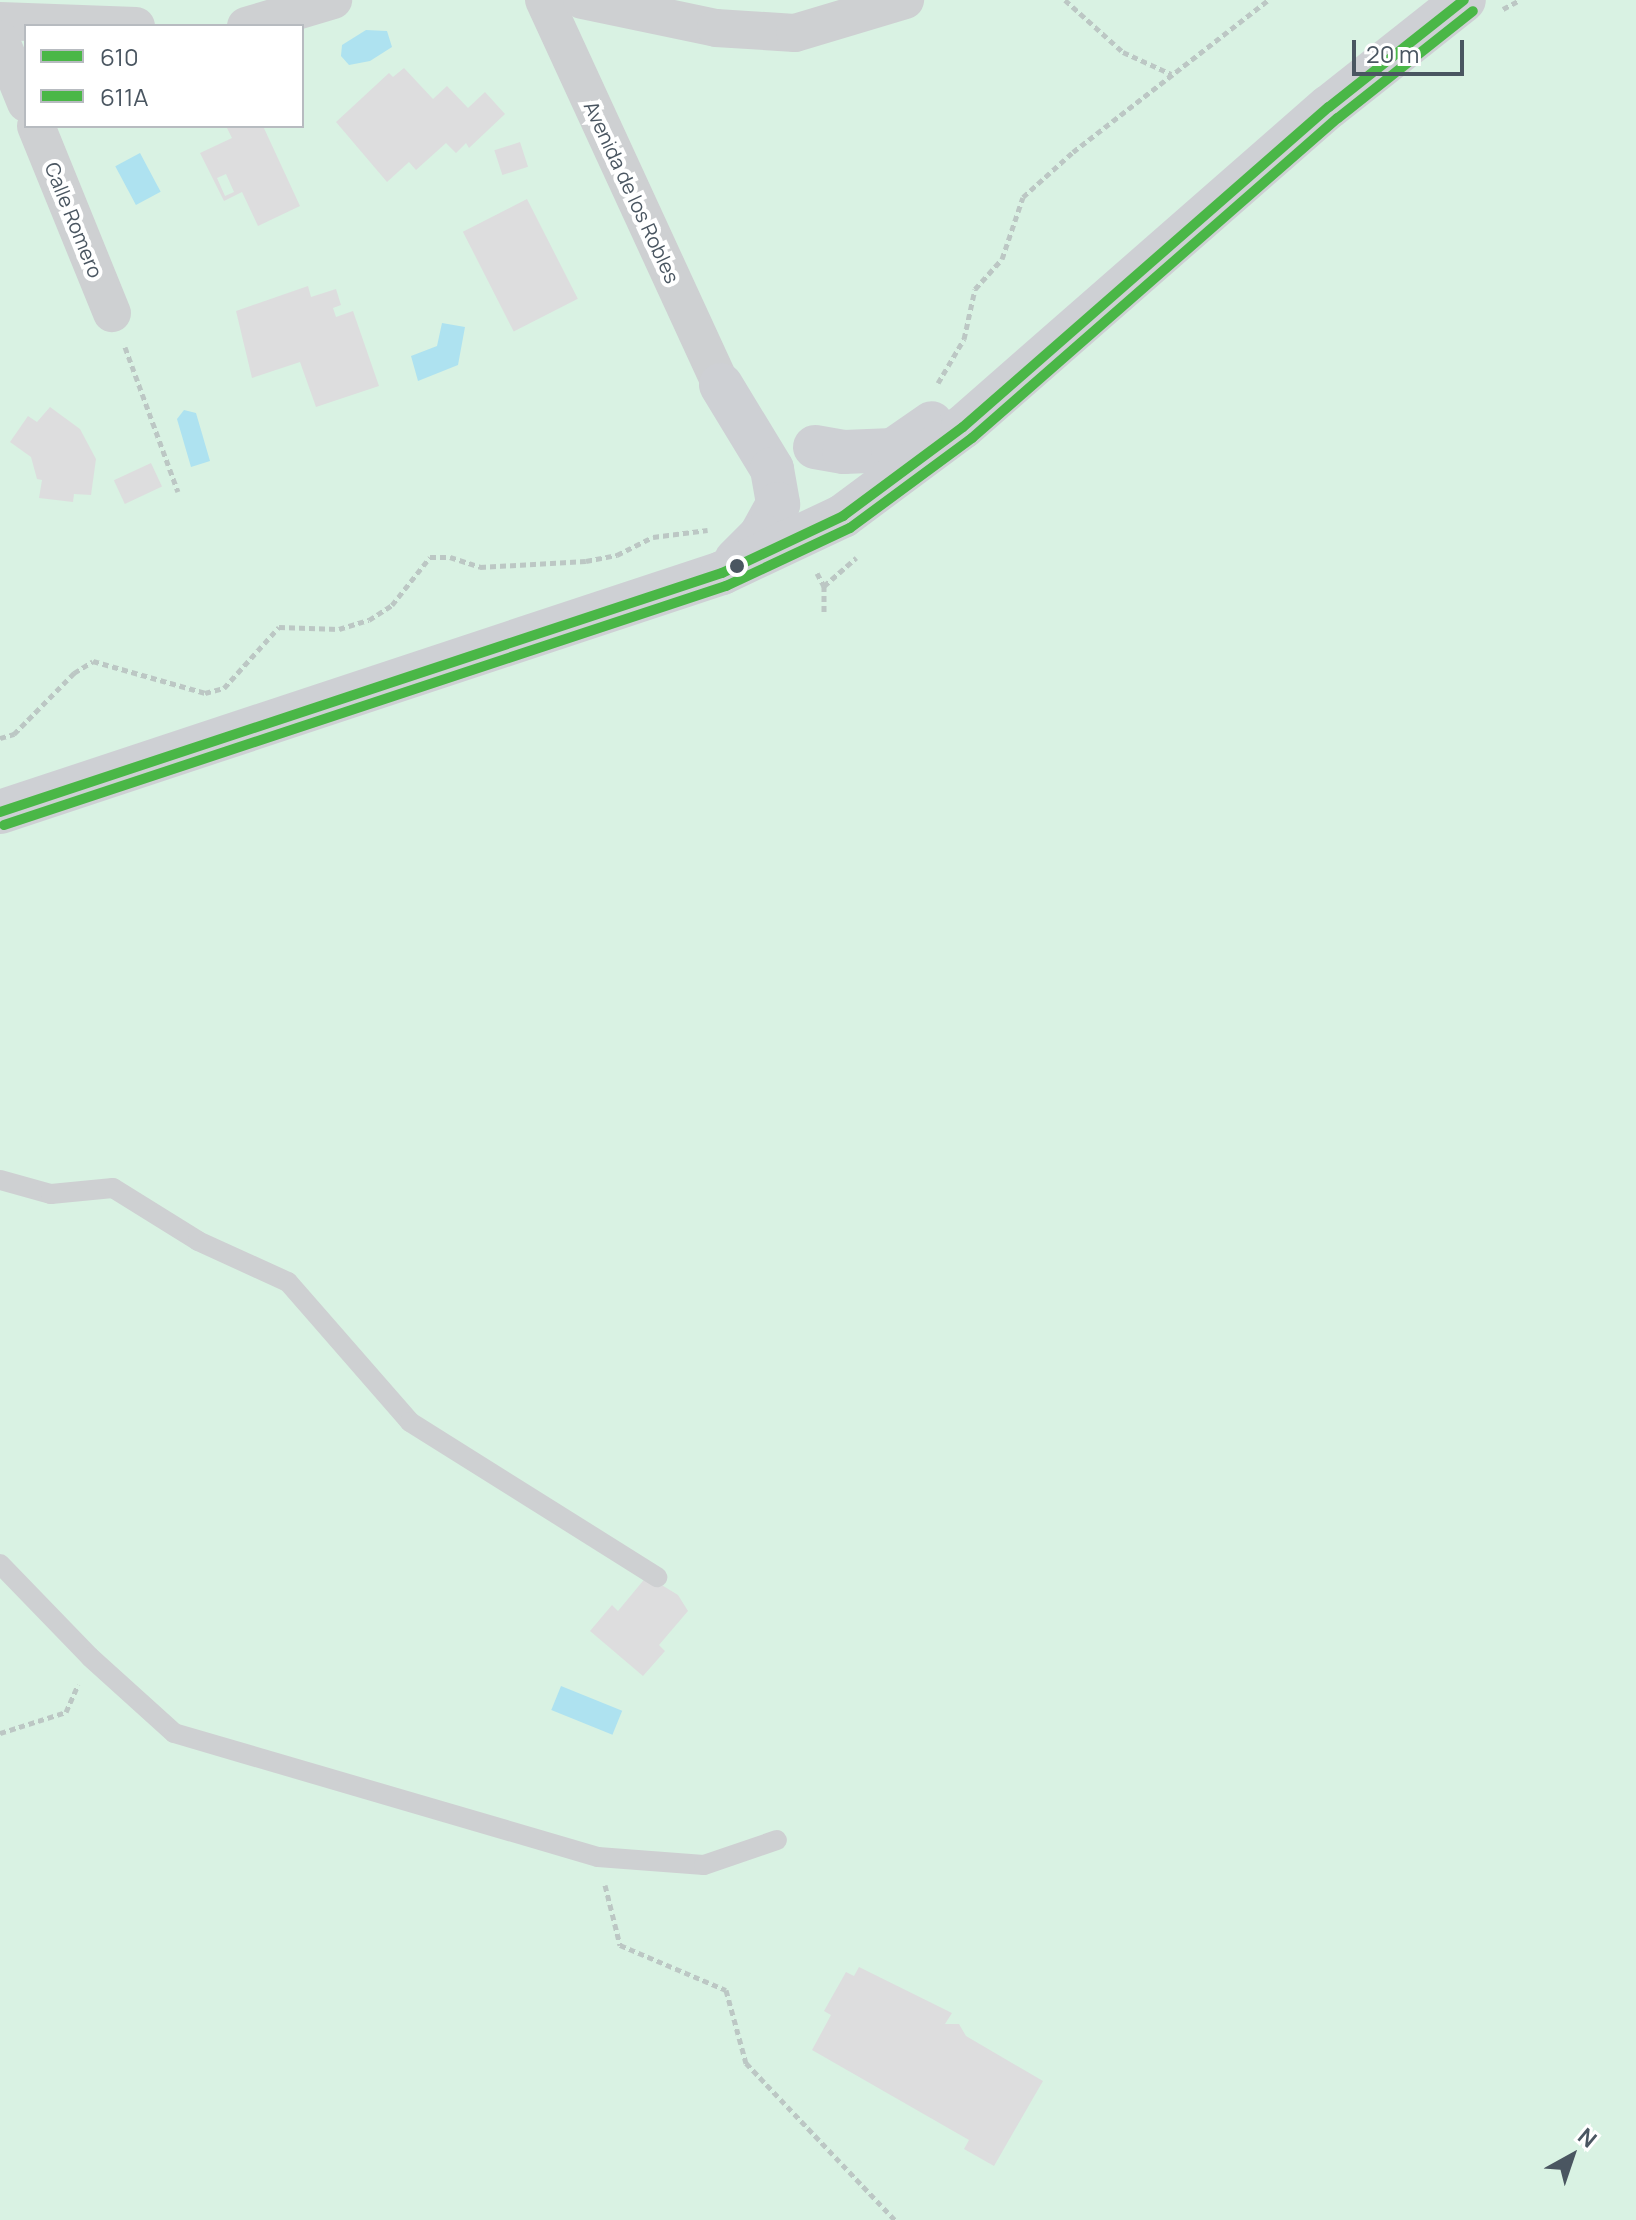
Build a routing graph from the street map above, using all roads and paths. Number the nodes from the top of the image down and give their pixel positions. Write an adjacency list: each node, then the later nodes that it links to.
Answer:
1 (333, 0): 10 (street)
2 (544, 0): 17 (street, Avenida de los Robles)
3 (582, 0): 4 (street)
4 (905, 0)
5 (1065, 0): 12 (path)
6 (1268, 0): 12 (path)
7 (1464, 0): 15 (main road)
8 (0, 21): 9 (street)
9 (82, 24)
10 (253, 24)
11 (0, 39): 13 (street)
12 (1171, 74): 18 (path)
13 (24, 98)
14 (37, 128): 16 (street, Calle Romero)
15 (1099, 308): 19 (main road); 22 (main road)
16 (112, 313): 21 (path)
17 (721, 385): 19 (main road); 20 (main road)
18 (932, 397)
19 (815, 447): 22 (main road)
20 (772, 469): 22 (main road); 24 (main road)
21 (178, 492)
22 (843, 516): 24 (main road)
23 (720, 528): 25 (path)
24 (722, 573): 26 (main road)
25 (0, 738)
26 (0, 812)
27 (0, 1180): 29 (lane)
28 (0, 1564): 30 (lane)
29 (657, 1577)
30 (90, 1657): 31 (path); 33 (lane)
31 (0, 1733)
32 (777, 1840): 33 (lane)
33 (598, 1857): 34 (path)
34 (895, 2220)

